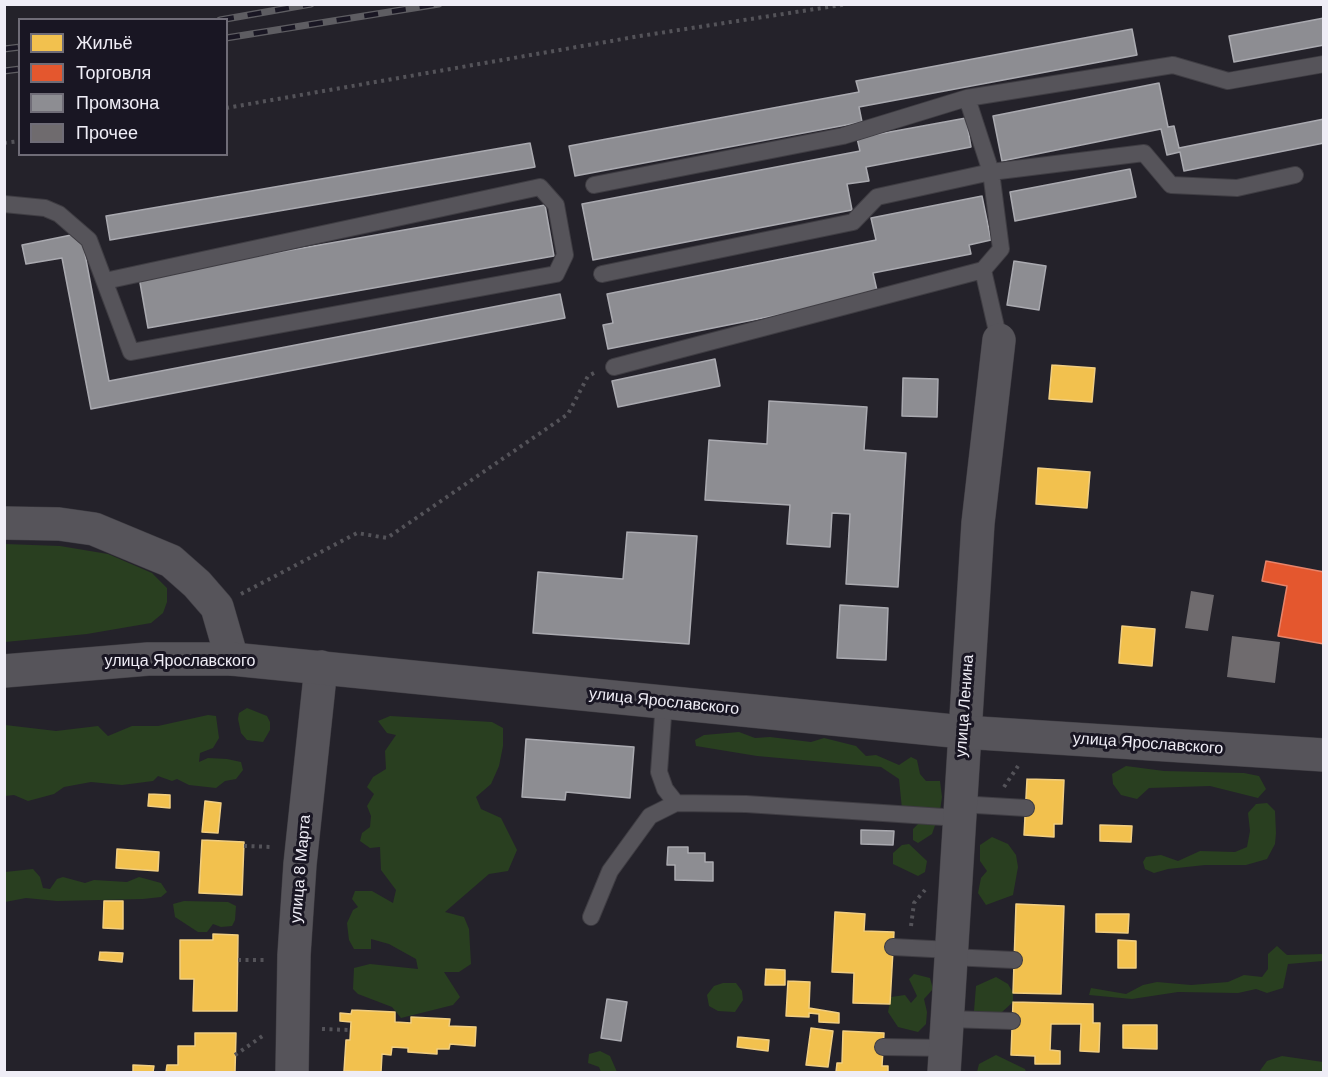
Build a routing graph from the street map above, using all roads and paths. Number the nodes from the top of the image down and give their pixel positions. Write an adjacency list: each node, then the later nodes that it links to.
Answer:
1 (848, 4): 4 (path)
2 (1323, 64): 3 (lane)
3 (968, 98): 5 (lane); 7 (lane)
4 (228, 108)
5 (991, 172): 6 (lane); 9 (lane); 10 (lane)
6 (1295, 175)
7 (594, 185)
8 (4, 204): 11 (lane)
9 (983, 270): 12 (lane); 13 (lane)
10 (602, 274)
11 (105, 281): 11 (lane)
12 (999, 340): 20 (street, улица Ленина)
13 (614, 367): 15 (path)
14 (4, 523): 15 (street)
15 (217, 607): 16 (street)
16 (232, 659): 17 (street, улица Ярославского); 18 (street, улица Ярославского)
17 (321, 667): 19 (street, улица Ярославского); 35 (street, улица 8 Марта)
18 (4, 671)
19 (664, 702): 20 (street, улица Ярославского); 23 (lane)
20 (963, 732): 21 (street, улица Ярославского); 26 (street, улица Ленина)
21 (1323, 755)
22 (1028, 761): 24 (path)
23 (676, 803): 26 (lane); 28 (lane)
24 (996, 806): 25 (lane); 26 (lane)
25 (1026, 808)
26 (959, 811): 30 (street, улица Ленина)
27 (927, 887): 29 (path)
28 (591, 917)
29 (901, 947): 30 (lane)
30 (951, 954): 31 (lane); 34 (street, улица Ленина)
31 (1014, 960)
32 (1012, 1021): 34 (lane)
33 (883, 1047): 34 (lane)
34 (946, 1047)
35 (291, 1072)

